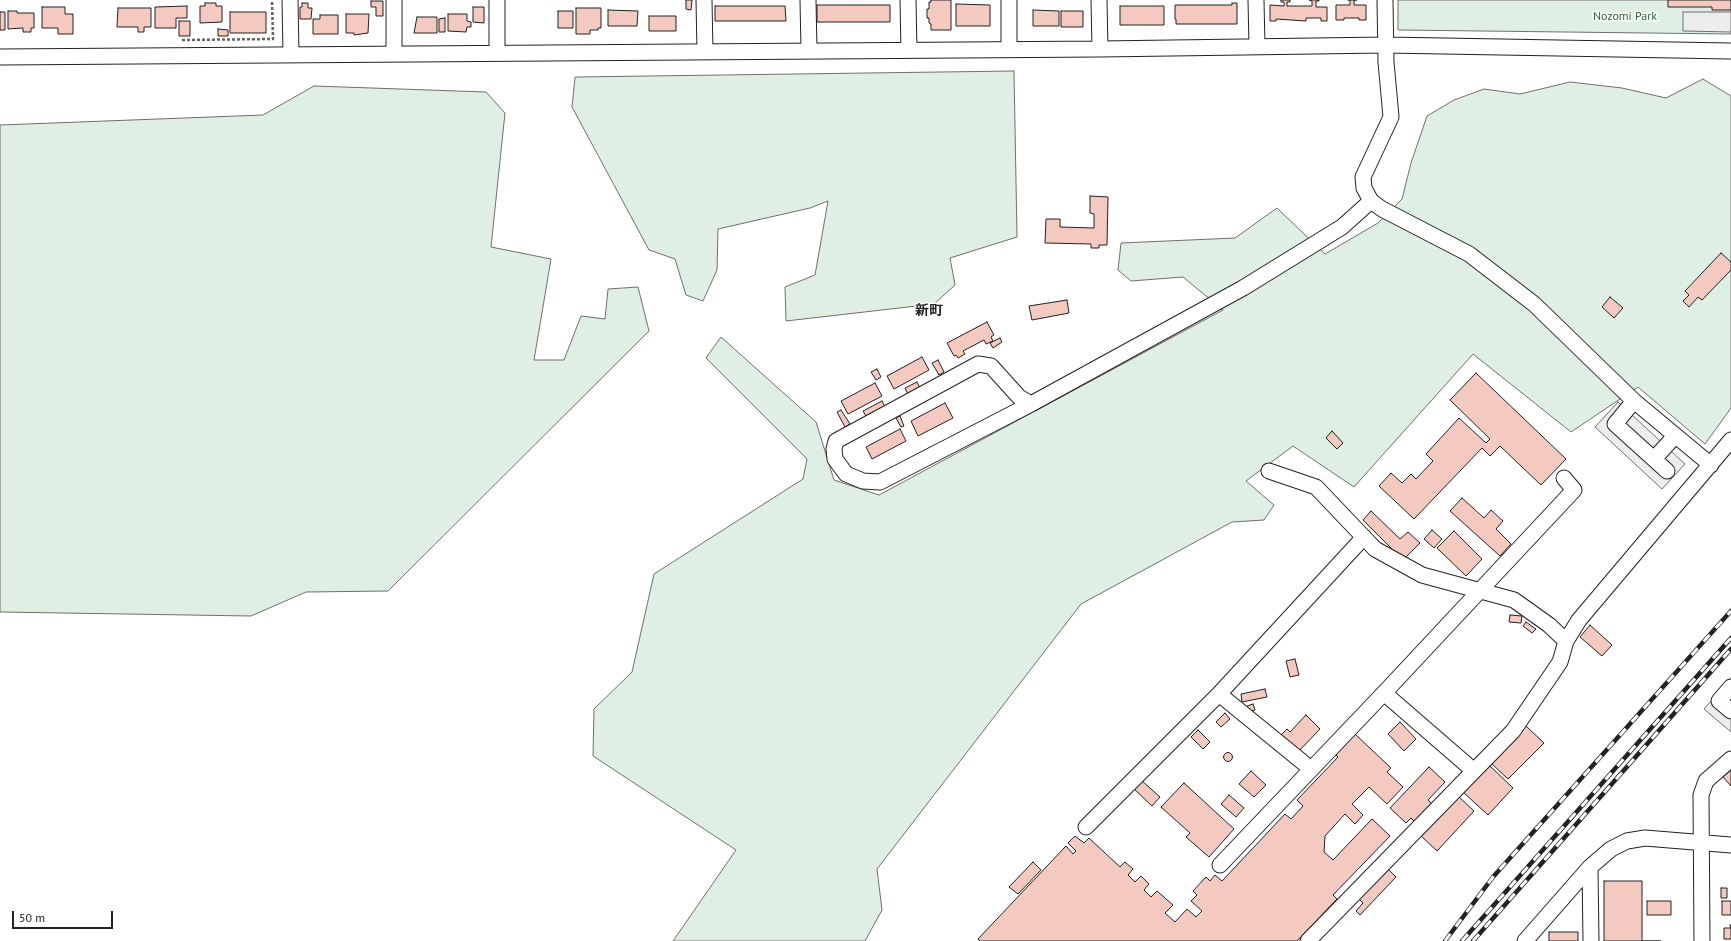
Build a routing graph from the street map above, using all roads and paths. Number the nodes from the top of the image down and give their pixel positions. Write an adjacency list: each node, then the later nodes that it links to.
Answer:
1 (272, 0): 12 (path)
2 (290, 0): 22 (street)
3 (394, 0): 23 (street)
4 (497, 0): 21 (street)
5 (704, 0): 19 (street)
6 (808, 0): 17 (street)
7 (908, 0): 18 (street)
8 (1009, 0): 15 (street)
9 (1100, 0): 16 (street)
10 (1256, 0): 14 (street)
11 (1386, 0): 13 (street)
12 (273, 39)
13 (1386, 45): 14 (street); 20 (street); 25 (street)
14 (1257, 46): 16 (street)
15 (1009, 49): 16 (street); 18 (street)
16 (1100, 49)
17 (809, 50): 18 (street); 19 (street)
18 (909, 50)
19 (704, 51): 21 (street)
20 (1731, 51)
21 (497, 53): 23 (street)
22 (291, 54): 23 (street); 24 (street)
23 (394, 54)
24 (0, 57)
25 (1371, 200): 26 (street); 27 (street)
26 (1634, 401): 28 (street); 30 (street)
27 (1031, 404): 27 (street)
28 (1675, 436): 30 (street); 31 (street)
29 (1731, 440): 31 (street)
30 (1654, 459): 33 (street)
31 (1711, 465): 37 (street)
32 (1269, 471): 35 (street)
33 (1667, 471)
34 (1564, 478): 36 (street)
35 (1364, 537): 36 (street); 40 (street)
36 (1480, 591): 37 (street); 39 (street)
37 (1566, 641): 44 (street)
38 (1731, 687): 41 (street)
39 (1384, 693): 43 (street); 44 (street)
40 (1219, 694): 43 (street); 45 (street)
41 (1731, 711)
42 (1731, 759): 46 (street)
43 (1311, 770): 48 (street)
44 (1474, 771): 50 (street)
45 (1086, 827)
46 (1701, 842): 47 (street); 49 (street); 53 (street)
47 (1731, 845)
48 (1220, 865)
49 (1590, 867): 51 (street); 52 (street)
50 (1308, 941)
51 (1525, 941)
52 (1591, 941)
53 (1702, 941)

